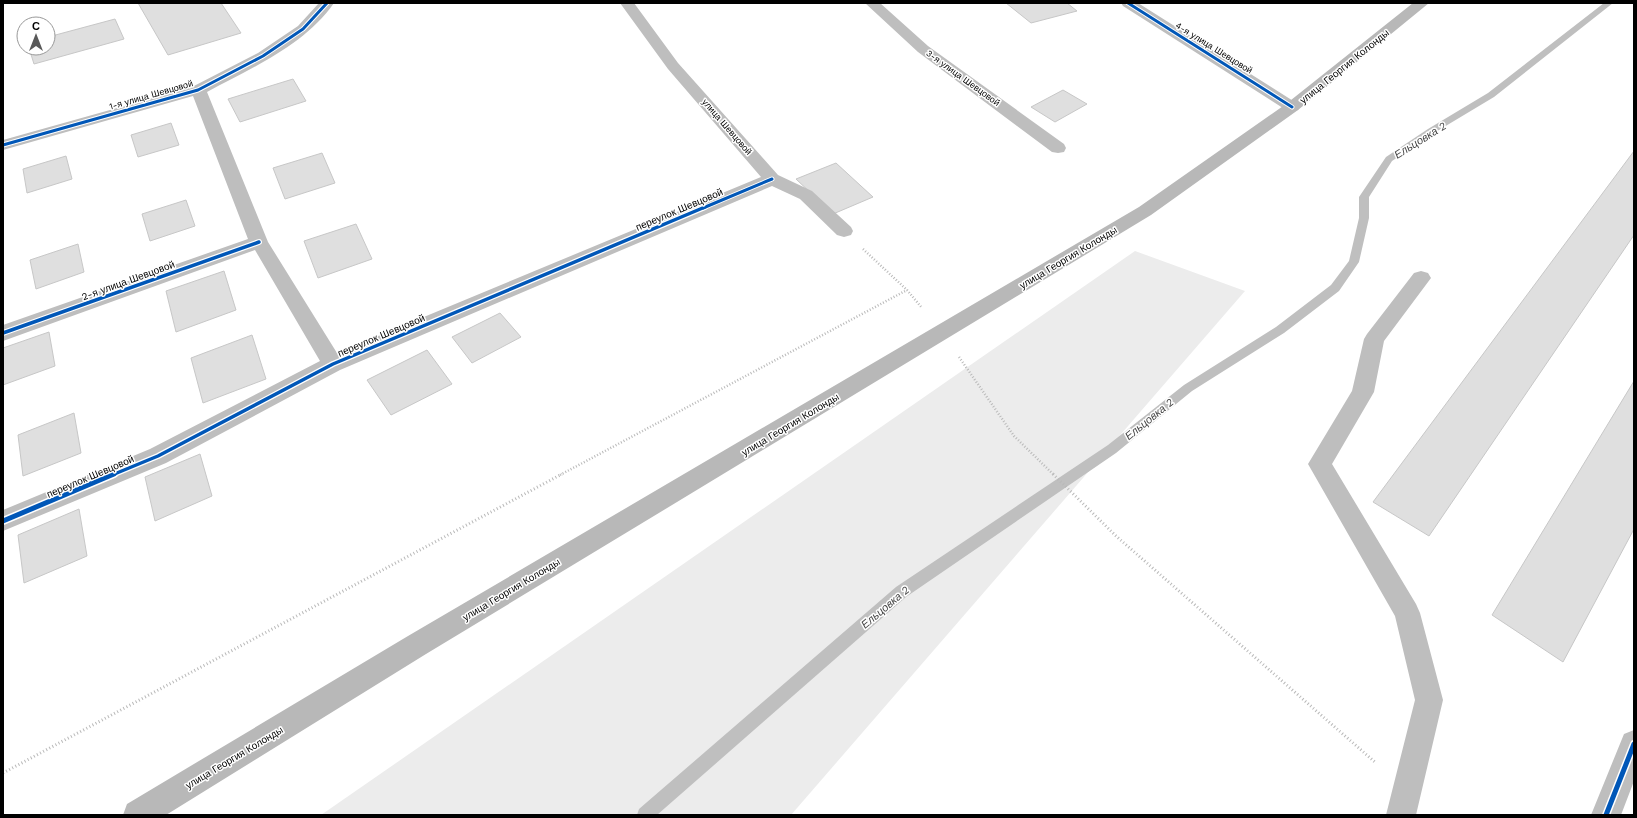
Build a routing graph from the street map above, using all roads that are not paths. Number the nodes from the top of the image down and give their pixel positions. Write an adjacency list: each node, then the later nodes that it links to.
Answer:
1 (327, 3): 6 (street, 1-я улица Шевцовой)
2 (627, 3): 10 (street, улица Шевцовой)
3 (872, 3): 9 (street, 3-я улица Шевцовой)
4 (1128, 3): 7 (street, 4-я улица Шевцовой)
5 (1422, 3): 7 (main road, улица Георгия Колонды)
6 (198, 90): 8 (street, 1-я улица Шевцовой); 12 (street)
7 (1292, 107): 18 (main road, улица Георгия Колонды)
8 (3, 145)
9 (1058, 148)
10 (772, 179): 11 (street, улица Шевцовой); 15 (street, переулок Шевцовой)
11 (844, 231)
12 (259, 242): 14 (street, 2-я улица Шевцовой); 15 (street)
13 (1421, 278): 19 (street)
14 (3, 333)
15 (332, 364): 16 (street, переулок Шевцовой)
16 (3, 521)
17 (1634, 744): 20 (street)
18 (138, 815)
19 (1401, 815)
20 (1606, 815)

